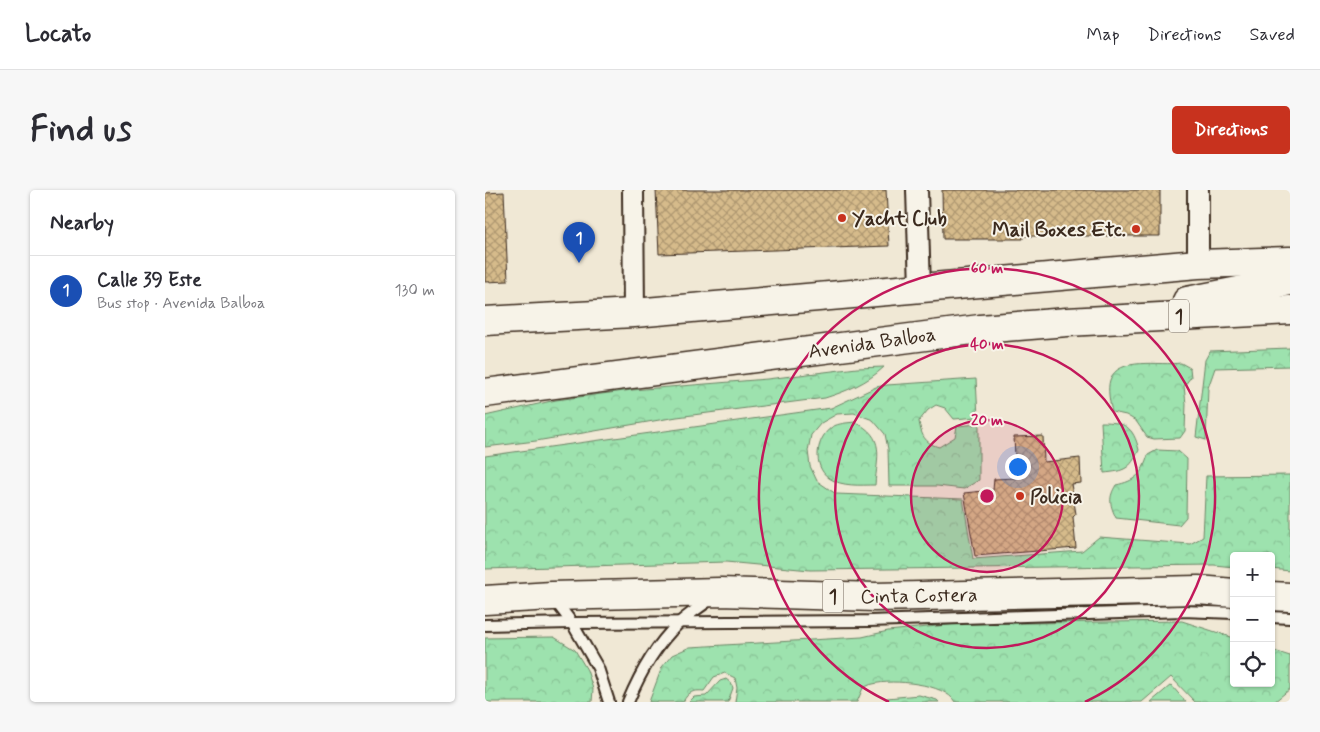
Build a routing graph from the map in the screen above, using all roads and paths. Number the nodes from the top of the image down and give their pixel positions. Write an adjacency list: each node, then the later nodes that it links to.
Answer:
1 (633, 190): 9 (street)
2 (917, 190): 7 (street)
3 (1198, 190): 5 (street)
4 (1290, 261): 5 (main road)
5 (1198, 264): 7 (main road)
6 (1290, 281): 11 (main road)
7 (920, 288): 9 (main road)
8 (1290, 310): 11 (main road, Avenida Balboa / 1)
9 (634, 313): 10 (main road)
10 (485, 321)
11 (1067, 322): 12 (main road, Avenida Balboa / 1)
12 (485, 393)
13 (720, 592): 14 (main road, Cinta Costera / 1); 15 (main road, Cinta Costera / 1); 23 (lane)
14 (1230, 593)
15 (552, 596): 18 (main road, Cinta Costera / 1); 22 (lane)
16 (1275, 596): 17 (main road)
17 (1290, 597)
18 (485, 600)
19 (1230, 614): 23 (lane)
20 (1275, 616): 21 (lane)
21 (1290, 618)
22 (572, 623): 23 (lane); 24 (lane); 25 (lane)
23 (679, 623): 26 (lane)
24 (485, 625)
25 (609, 702)
26 (628, 702)

